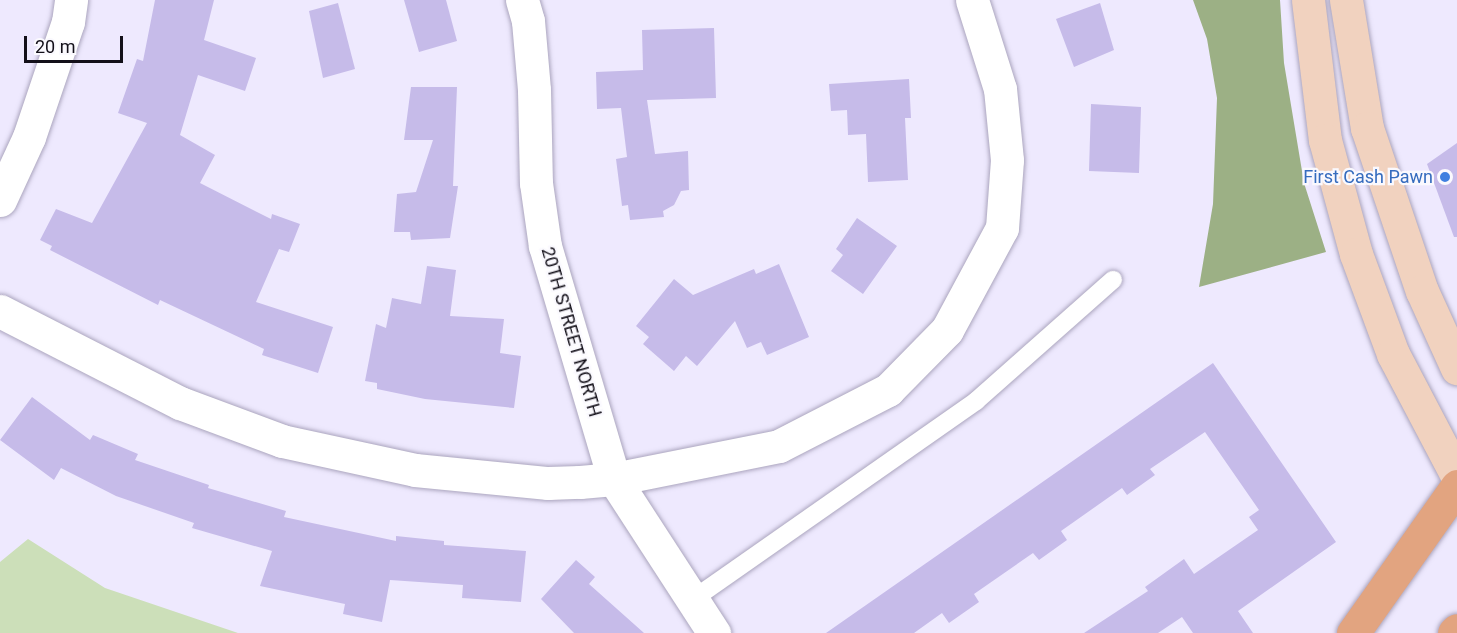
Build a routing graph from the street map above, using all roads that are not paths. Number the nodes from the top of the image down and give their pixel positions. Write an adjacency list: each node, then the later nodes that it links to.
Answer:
1 (70, 0): 6 (street)
2 (522, 0): 11 (street, 20TH STREET NORTH)
3 (972, 0): 11 (street)
4 (1308, 0): 10 (main road)
5 (1346, 0): 9 (main road)
6 (0, 200)
7 (1113, 280): 13 (lane)
8 (0, 310): 11 (street)
9 (1457, 368)
10 (1457, 476)
11 (614, 479): 13 (street, 20TH STREET NORTH)
12 (1457, 486): 15 (main road)
13 (692, 600): 14 (street, 20TH STREET NORTH)
14 (714, 633)
15 (1353, 633)

